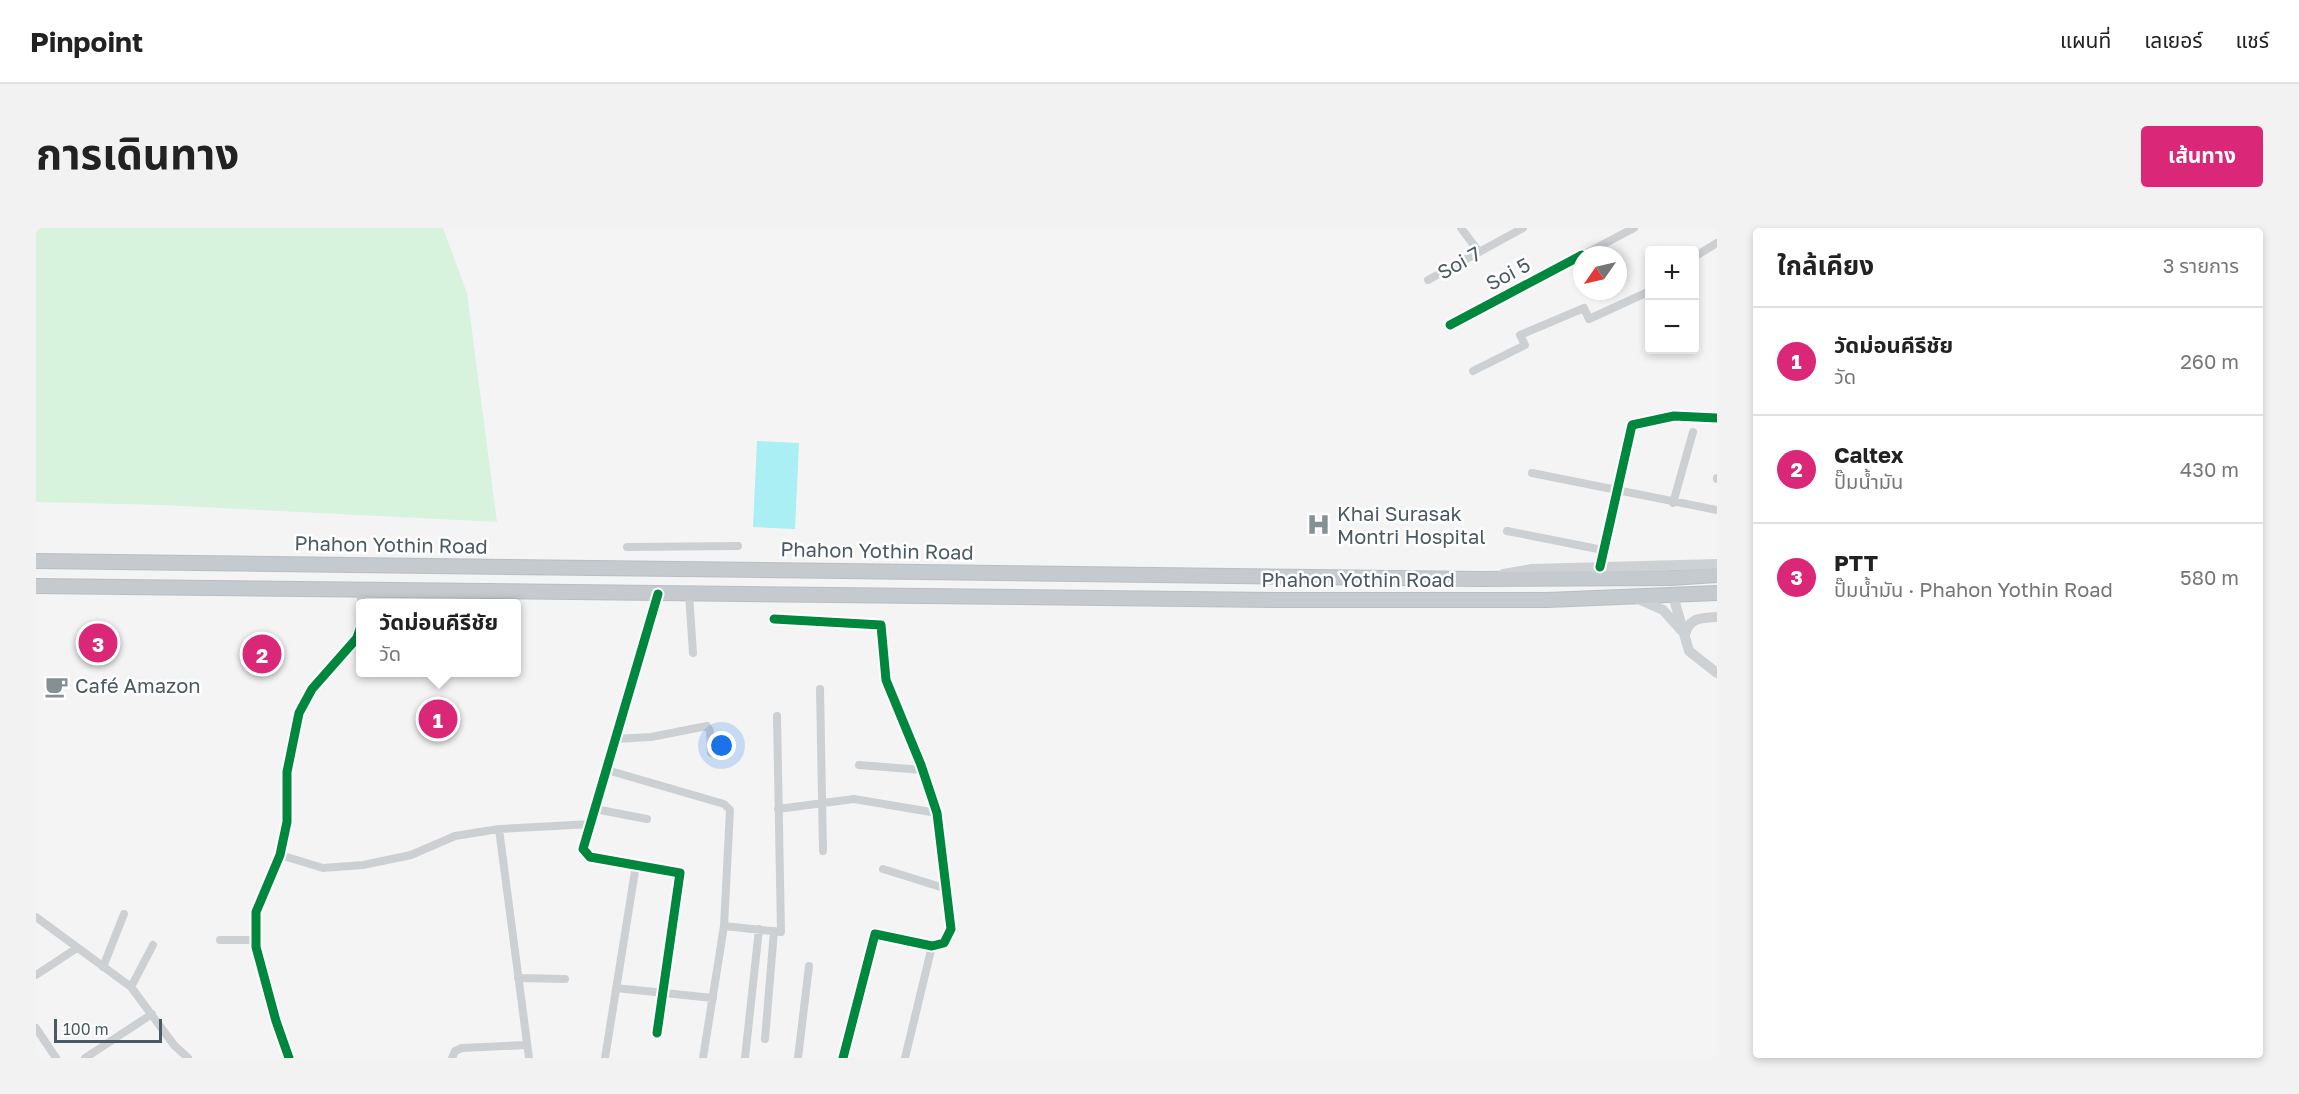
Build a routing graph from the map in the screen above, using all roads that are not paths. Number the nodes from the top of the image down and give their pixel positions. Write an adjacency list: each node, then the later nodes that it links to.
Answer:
1 (1461, 228): 6 (street)
2 (1522, 228): 6 (street, Soi 7)
3 (1634, 228): 5 (street, Soi 5)
4 (1717, 243): 7 (street)
5 (1599, 246)
6 (1479, 252): 9 (street, Soi 7)
7 (1699, 254)
8 (1573, 260): 11 (street, Soi 5)
9 (1428, 280)
10 (1645, 293): 12 (street)
11 (1450, 325)
12 (1473, 371)
13 (1717, 418): 16 (street)
14 (1693, 432): 17 (street)
15 (1532, 473): 16 (street)
16 (1616, 491): 17 (street); 22 (street)
17 (1673, 503): 18 (street)
18 (1717, 510)
19 (1507, 531): 22 (street)
20 (738, 546): 21 (street)
21 (627, 547)
22 (1603, 550): 26 (street)
23 (36, 561): 25 (highway, Phahon Yothin Road)
24 (1717, 564): 26 (main road)
25 (631, 567): 29 (highway, Phahon Yothin Road); 31 (highway)
26 (1600, 567): 29 (main road)
27 (1717, 575): 28 (highway, Phahon Yothin Road)
28 (1671, 578): 29 (highway, Phahon Yothin Road); 35 (highway)
29 (1479, 579)
30 (36, 586): 36 (highway, Phahon Yothin Road)
31 (629, 593): 33 (highway, Phahon Yothin Road); 36 (highway, Phahon Yothin Road)
32 (1717, 593): 35 (highway, Phahon Yothin Road)
33 (658, 594): 34 (highway, Phahon Yothin Road); 48 (street)
34 (689, 594): 37 (highway, Phahon Yothin Road); 42 (street)
35 (1672, 596): 37 (highway, Phahon Yothin Road); 40 (main road)
36 (361, 597)
37 (1636, 598): 40 (main road)
38 (1717, 617): 40 (main road)
39 (774, 619): 52 (street)
40 (1685, 635): 43 (main road)
41 (356, 639): 61 (street)
42 (693, 653)
43 (1704, 661): 44 (main road); 45 (main road)
44 (1717, 664)
45 (1717, 673)
46 (820, 689): 53 (street)
47 (777, 716): 55 (street)
48 (616, 739): 49 (street); 51 (street)
49 (711, 753)
50 (859, 765): 52 (street)
51 (607, 770): 54 (street); 67 (street)
52 (923, 770): 56 (street)
53 (822, 803): 55 (street); 56 (street); 60 (street)
54 (595, 809): 57 (street); 58 (street)
55 (778, 809): 69 (street)
56 (937, 813): 64 (street)
57 (647, 819)
58 (591, 824): 59 (street); 62 (street)
59 (499, 829): 61 (street); 78 (street)
60 (823, 850)
61 (280, 855): 71 (street)
62 (636, 865): 81 (street); 82 (street)
63 (884, 869): 64 (street)
64 (947, 889): 73 (street)
65 (124, 914): 76 (street)
66 (36, 917): 74 (street)
67 (724, 926): 68 (street); 83 (street)
68 (759, 929): 69 (street); 97 (street)
69 (774, 931): 87 (street)
70 (220, 940): 71 (street)
71 (256, 940): 92 (street)
72 (153, 945): 80 (street)
73 (932, 946): 99 (street); 100 (street)
74 (77, 948): 76 (street); 77 (street)
75 (809, 966): 98 (street)
76 (103, 967): 80 (street)
77 (36, 975)
78 (519, 978): 79 (street); 88 (street)
79 (565, 979)
80 (131, 987): 84 (street)
81 (616, 988): 82 (street); 95 (street)
82 (663, 992): 83 (street); 86 (street)
83 (713, 998): 96 (street)
84 (152, 1014): 90 (street); 91 (street)
85 (36, 1028): 89 (street)
86 (657, 1033)
87 (765, 1039)
88 (527, 1045): 93 (street); 94 (street)
89 (56, 1058)
90 (85, 1058)
91 (188, 1058)
92 (289, 1058)
93 (452, 1058)
94 (529, 1058)
95 (605, 1058)
96 (703, 1058)
97 (745, 1058)
98 (798, 1058)
99 (843, 1058)
100 (905, 1058)

